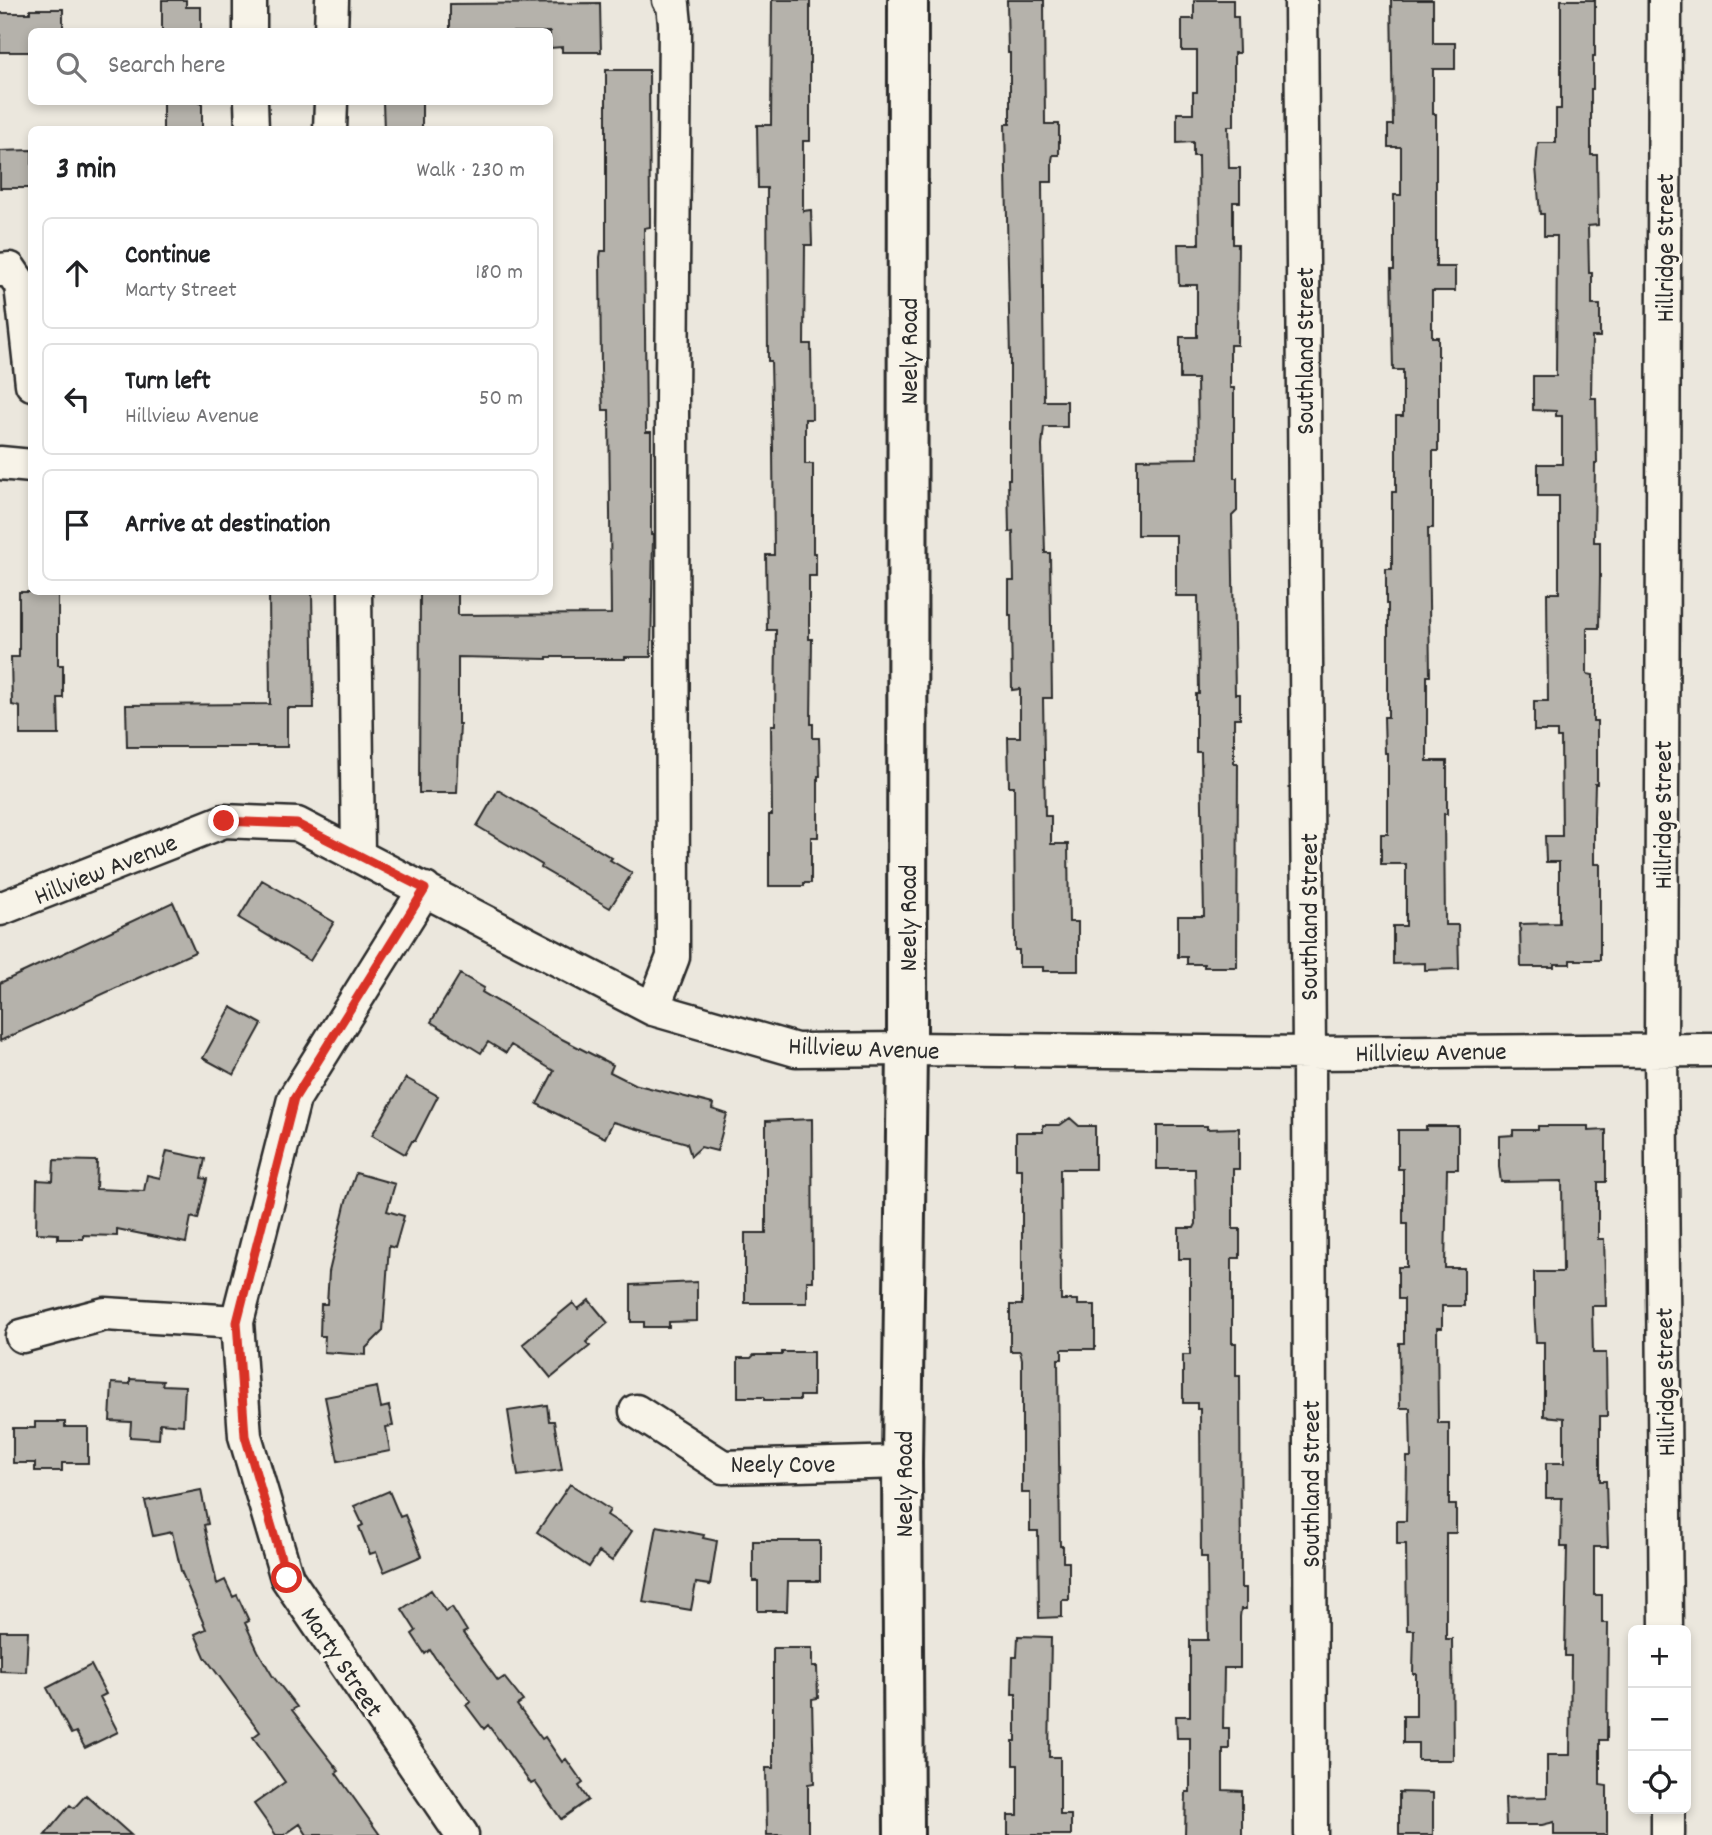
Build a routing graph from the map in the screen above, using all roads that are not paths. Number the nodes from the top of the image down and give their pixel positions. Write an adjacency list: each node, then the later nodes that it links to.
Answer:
1 (250, 0): 7 (street)
2 (332, 0): 8 (street)
3 (669, 0): 21 (street)
4 (908, 0): 22 (street, Neely Road)
5 (1301, 0): 25 (street, Southland Street)
6 (1665, 0): 23 (street, Hillridge Street)
7 (250, 28)
8 (331, 28)
9 (251, 105): 11 (street)
10 (331, 105): 12 (street)
11 (251, 126)
12 (330, 126)
13 (0, 270): 14 (street)
14 (28, 348)
15 (0, 463): 16 (street)
16 (28, 466)
17 (355, 595): 18 (street)
18 (358, 855): 19 (street, Hillview Avenue); 20 (street, Hillview Avenue)
19 (425, 889): 21 (street, Hillview Avenue); 26 (street, Marty Street)
20 (0, 909)
21 (653, 1009): 22 (street, Hillview Avenue)
22 (906, 1049): 25 (street, Hillview Avenue); 29 (street, Neely Road)
23 (1661, 1049): 24 (street, Hillview Avenue); 25 (street, Hillview Avenue); 30 (street, Hillridge Street)
24 (1712, 1050)
25 (1309, 1053): 34 (street, Southland Street)
26 (237, 1322): 27 (street); 32 (street, Marty Street)
27 (22, 1336)
28 (636, 1411): 29 (street, Neely Cove)
29 (902, 1462): 33 (street, Neely Road)
30 (1666, 1625)
31 (1668, 1814): 35 (street)
32 (461, 1835)
33 (904, 1835)
34 (1311, 1835)
35 (1668, 1835)

